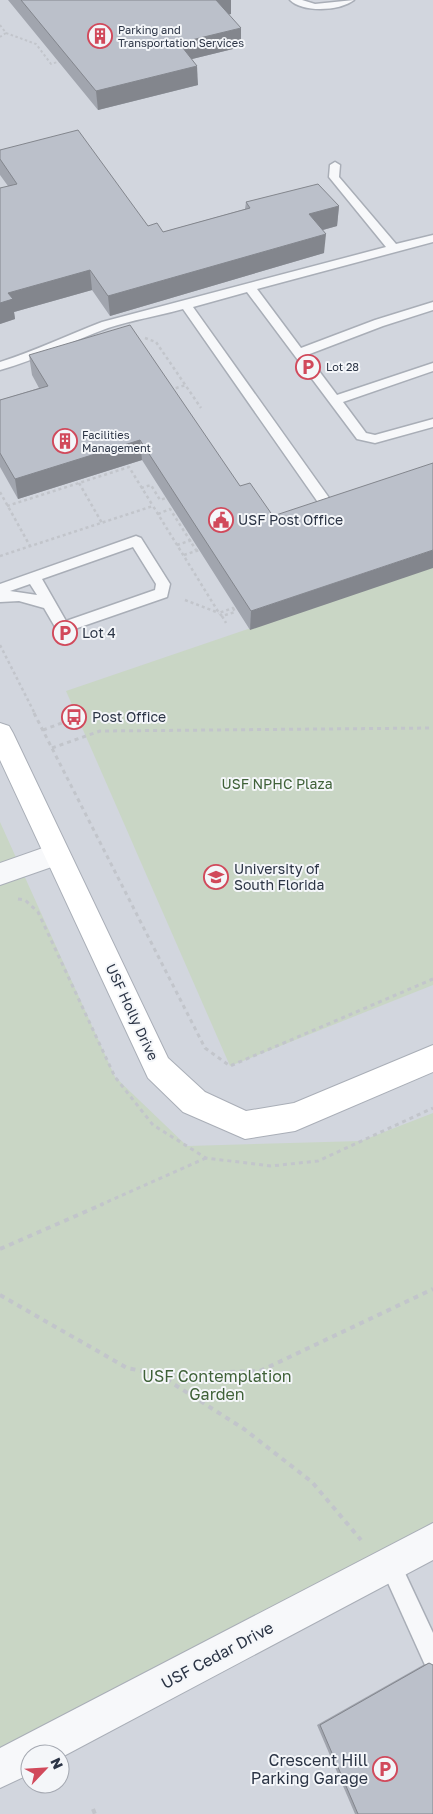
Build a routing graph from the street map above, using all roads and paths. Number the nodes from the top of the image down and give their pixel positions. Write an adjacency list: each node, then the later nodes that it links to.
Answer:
1 (295, 0): 2 (lane)
2 (349, 0)
3 (0, 25): 4 (path)
4 (6, 33): 5 (path); 6 (path)
5 (0, 37)
6 (67, 60)
7 (335, 165): 9 (lane)
8 (433, 238): 9 (lane)
9 (393, 248): 10 (lane)
10 (249, 287): 11 (lane); 14 (lane)
11 (186, 305): 15 (lane); 26 (lane)
12 (433, 306): 14 (lane)
13 (141, 337): 17 (path)
14 (299, 353): 19 (lane)
15 (0, 366)
16 (433, 367): 19 (lane)
17 (186, 386): 18 (path); 20 (path)
18 (163, 392)
19 (335, 400): 21 (lane)
20 (202, 408)
21 (433, 423)
22 (78, 482): 23 (path); 27 (path); 30 (path)
23 (141, 488): 25 (path); 28 (path)
24 (0, 492): 27 (path)
25 (166, 498)
26 (327, 505)
27 (7, 506): 33 (path)
28 (153, 506)
29 (158, 514): 31 (path)
30 (102, 523)
31 (191, 540): 32 (path); 35 (path)
32 (177, 545)
33 (30, 546)
34 (207, 547): 35 (path)
35 (197, 551): 36 (path)
36 (184, 555)
37 (33, 576): 38 (lane); 41 (lane); 41 (lane)
38 (0, 589)
39 (0, 597): 41 (lane)
40 (181, 598): 42 (path)
41 (49, 604)
42 (219, 613): 43 (path); 43 (path)
43 (222, 616): 44 (path)
44 (226, 623)
45 (0, 645): 48 (path)
46 (68, 721): 48 (path)
47 (433, 728): 50 (path)
48 (43, 730): 50 (path)
49 (0, 733): 51 (street, USF Holly Drive)
50 (52, 748): 53 (path)
51 (57, 854): 52 (street); 54 (street, USF Holly Drive)
52 (0, 874)
53 (433, 979)
54 (433, 1058)
55 (206, 1158): 56 (path)
56 (0, 1249)
57 (433, 1289): 59 (path)
58 (0, 1295): 59 (path)
59 (158, 1374): 61 (path)
60 (433, 1541): 61 (street, USF Cedar Drive)
61 (378, 1554): 62 (lane); 63 (street, USF Cedar Drive)
62 (433, 1657)
63 (0, 1769)

